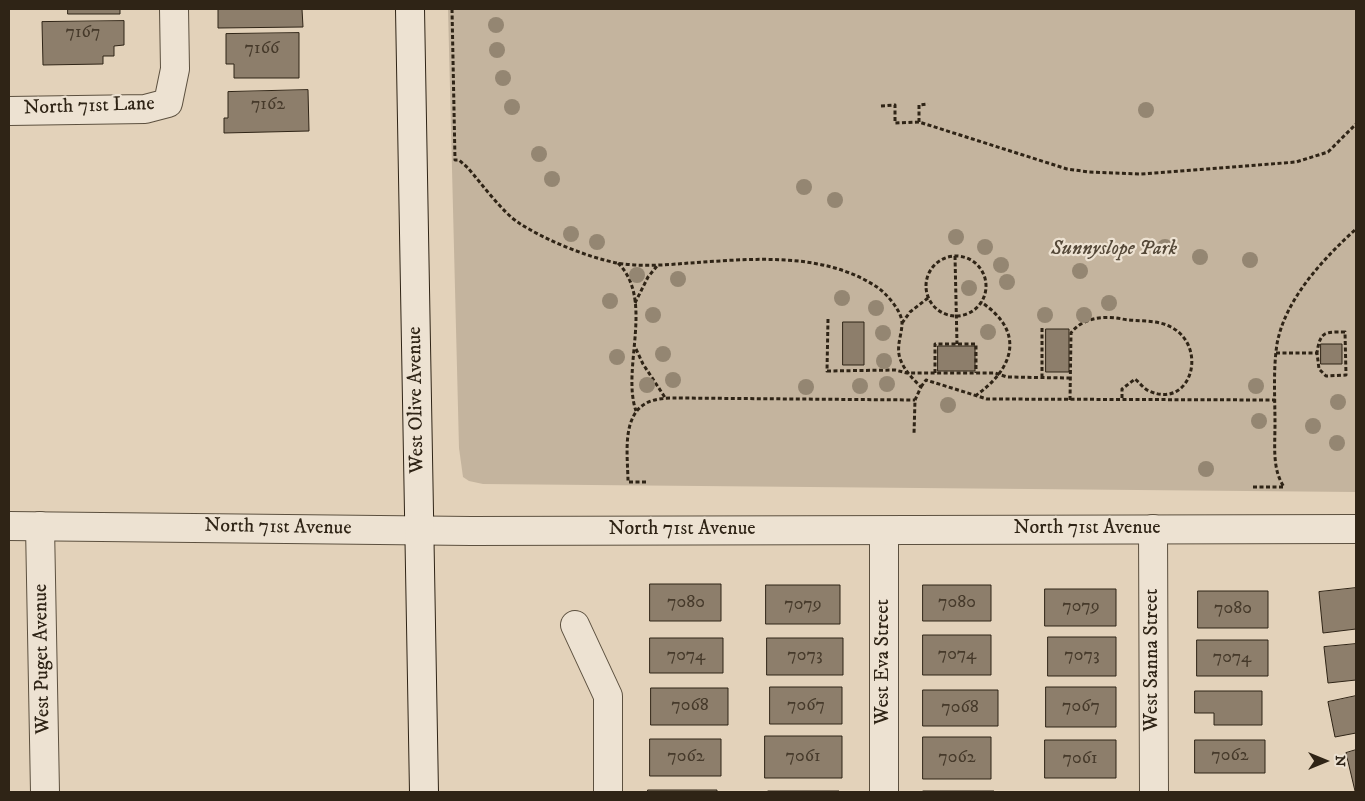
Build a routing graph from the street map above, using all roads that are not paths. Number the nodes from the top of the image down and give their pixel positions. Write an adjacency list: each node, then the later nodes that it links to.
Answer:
1 (174, 9): 3 (street, North 71st Lane)
2 (410, 9): 8 (street, West Olive Avenue)
3 (9, 111)
4 (9, 526): 5 (street, North 71st Avenue)
5 (40, 526): 8 (street, North 71st Avenue); 11 (street, West Puget Avenue)
6 (1153, 529): 7 (street, North 71st Avenue); 9 (street, North 71st Avenue); 15 (street, West Sanna Street)
7 (1356, 529)
8 (420, 530): 9 (street, North 71st Avenue); 12 (street, West Olive Avenue)
9 (884, 531): 14 (street, West Eva Street)
10 (575, 625): 13 (street)
11 (45, 792)
12 (424, 792)
13 (608, 792)
14 (884, 792)
15 (1154, 792)

